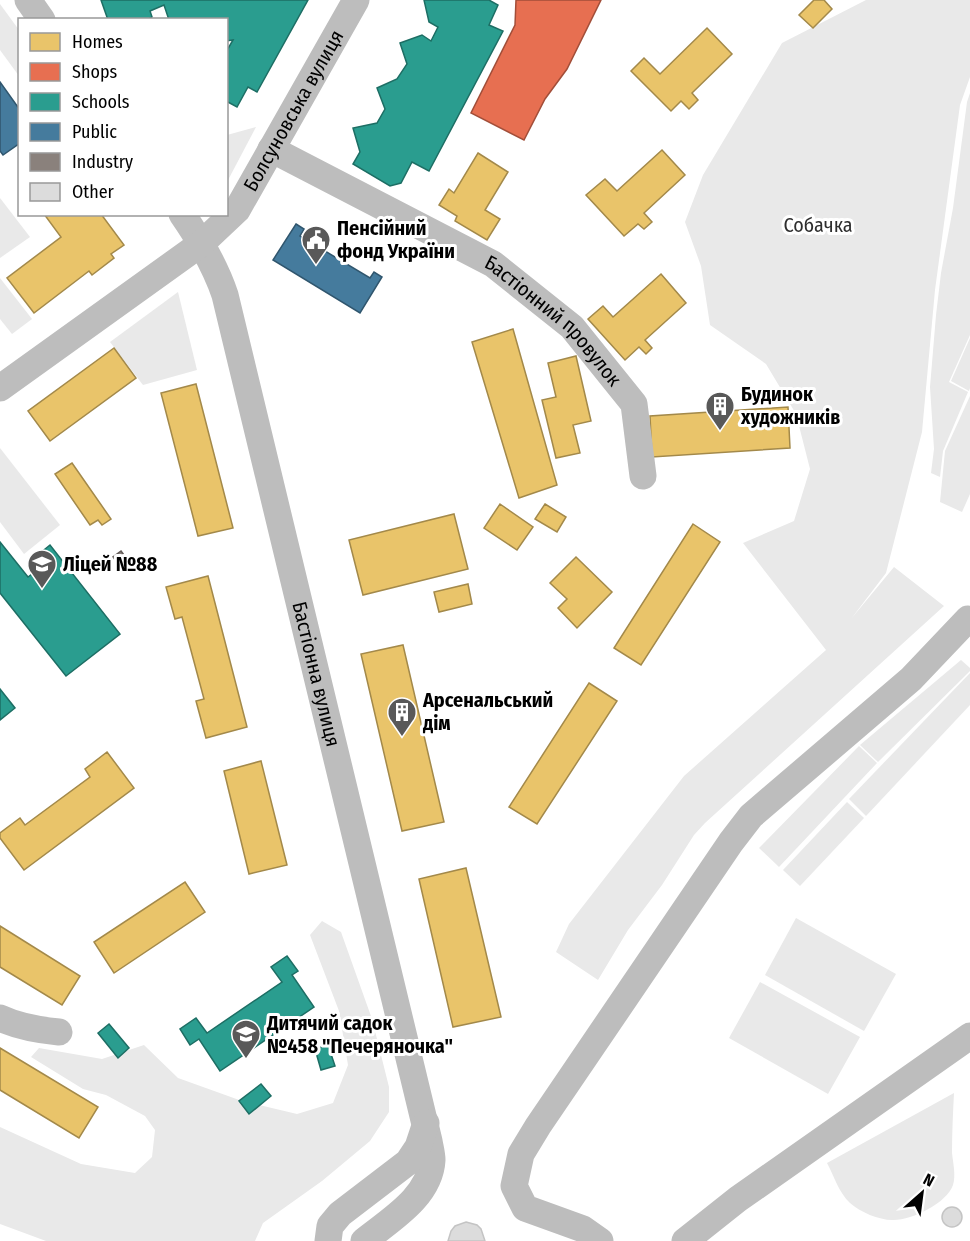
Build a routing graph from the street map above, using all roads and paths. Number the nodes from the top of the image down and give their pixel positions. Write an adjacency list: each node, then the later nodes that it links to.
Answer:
1 (28, 0): 3 (street)
2 (356, 0): 4 (street, Болсуновська вулиця)
3 (41, 18)
4 (271, 149): 6 (street, Болсуновська вулиця); 8 (street, Бастіонний провулок)
5 (183, 216): 6 (street, Бастіонна вулиця)
6 (202, 243): 7 (street, Болсуновська вулиця); 13 (street, Бастіонна вулиця)
7 (0, 388)
8 (643, 476)
9 (969, 620): 16 (street)
10 (0, 1018): 11 (street)
11 (59, 1032)
12 (970, 1036): 17 (street)
13 (427, 1132): 14 (street); 15 (street, Бастіонна вулиця)
14 (328, 1241)
15 (364, 1241)
16 (600, 1241)
17 (685, 1241)

